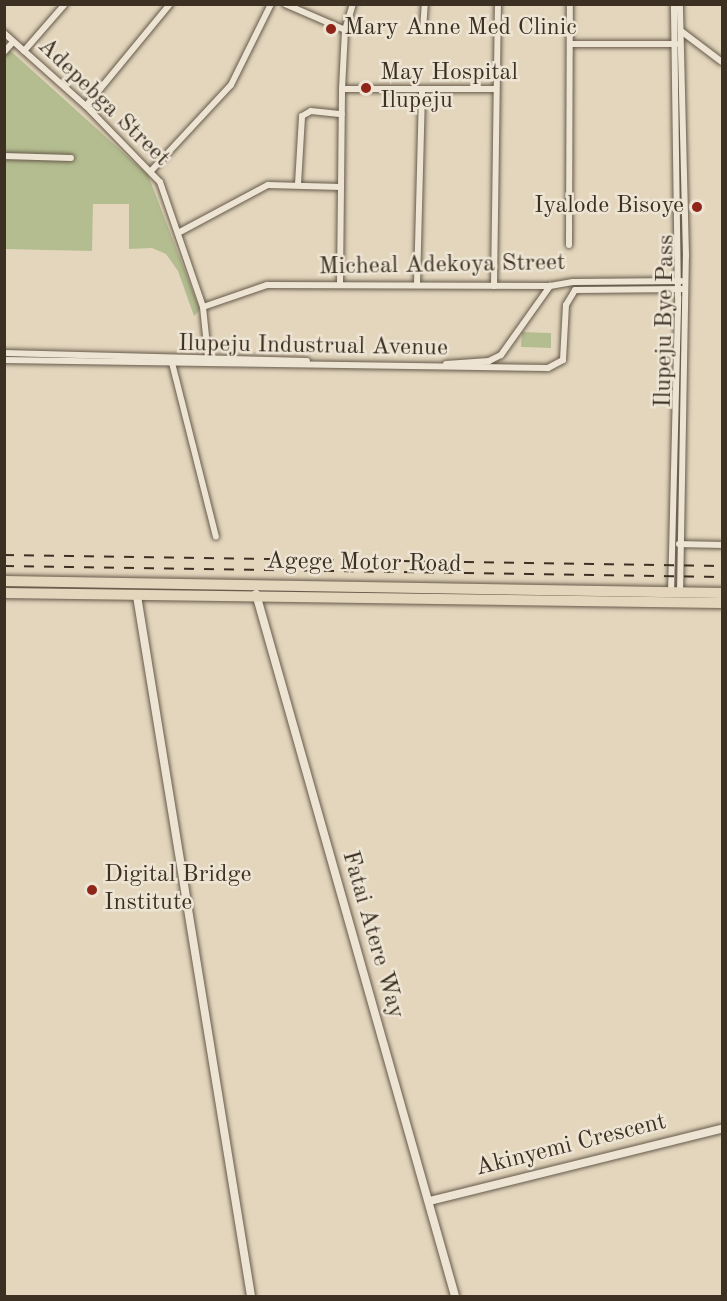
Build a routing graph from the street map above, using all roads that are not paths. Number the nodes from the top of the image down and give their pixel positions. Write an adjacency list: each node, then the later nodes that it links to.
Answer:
1 (65, 4): 18 (street)
2 (170, 4): 24 (street)
3 (271, 4): 28 (street)
4 (285, 4): 11 (street)
5 (353, 4): 11 (street)
6 (425, 4): 12 (street)
7 (498, 4): 23 (street)
8 (570, 4): 16 (street)
9 (674, 4): 13 (street, Ilupeju Bye Pass)
10 (680, 4): 13 (street, Ilupeju Bye Pass)
11 (345, 30): 21 (street)
12 (423, 30)
13 (678, 30): 17 (street, Ilupeju Bye Pass); 20 (street); 33 (street, Ilupeju Bye Pass)
14 (4, 33): 15 (street, Adepebga Street)
15 (13, 42): 18 (street, Adepebga Street); 19 (street)
16 (570, 44): 17 (street); 32 (street)
17 (676, 44): 33 (street, Ilupeju Bye Pass)
18 (24, 51): 24 (street, Adepebga Street)
19 (4, 52)
20 (723, 62)
21 (342, 89): 22 (street); 25 (street)
22 (422, 90): 23 (street); 35 (street)
23 (496, 90): 36 (street)
24 (86, 106): 28 (street, Adepebga Street)
25 (342, 114): 29 (street); 30 (street)
26 (4, 156): 27 (street)
27 (71, 158)
28 (152, 171): 31 (street, Adepebga Street)
29 (298, 184): 30 (street); 31 (street)
30 (341, 187): 34 (street)
31 (178, 233): 40 (street, Adepebga Street)
32 (569, 245)
33 (681, 281): 37 (street, Micheal Adekoya Street); 38 (street, Ilupeju Bye Pass)
34 (340, 284): 35 (street, Micheal Adekoya Street); 40 (street, Micheal Adekoya Street)
35 (417, 284): 36 (street, Micheal Adekoya Street)
36 (494, 286): 37 (street, Micheal Adekoya Street)
37 (550, 286): 42 (street, Ilupeju Industrual Avenue)
38 (682, 290): 39 (street, Micheal Adekoya Street); 46 (street, Ilupeju Bye Pass); 54 (street, Ilupeju Bye Pass)
39 (566, 306): 44 (street, Ilupeju Industrual Avenue)
40 (203, 307): 42 (street, Adepebga Street)
41 (4, 353): 42 (street, Ilupeju Industrual Avenue)
42 (208, 355)
43 (4, 360): 44 (street, Ilupeju Industrual Avenue)
44 (172, 363): 45 (street)
45 (216, 537)
46 (679, 544): 47 (street); 54 (street, Ilupeju Bye Pass)
47 (723, 545)
48 (4, 581): 49 (highway, Agege Motor Road)
49 (256, 583): 53 (street, Fatai Atere Way); 54 (highway, Agege Motor Road)
50 (4, 593): 52 (highway, Agege Motor Road)
51 (723, 593): 54 (highway, Agege Motor Road)
52 (137, 596): 53 (highway, Agege Motor Road); 58 (street)
53 (256, 597): 54 (highway, Agege Motor Road); 57 (street, Fatai Atere Way)
54 (675, 597): 55 (highway, Agege Motor Road)
55 (723, 603)
56 (723, 1129): 57 (street, Akinyemi Crescent)
57 (430, 1201): 59 (street, Fatai Atere Way)
58 (251, 1296)
59 (455, 1296)

